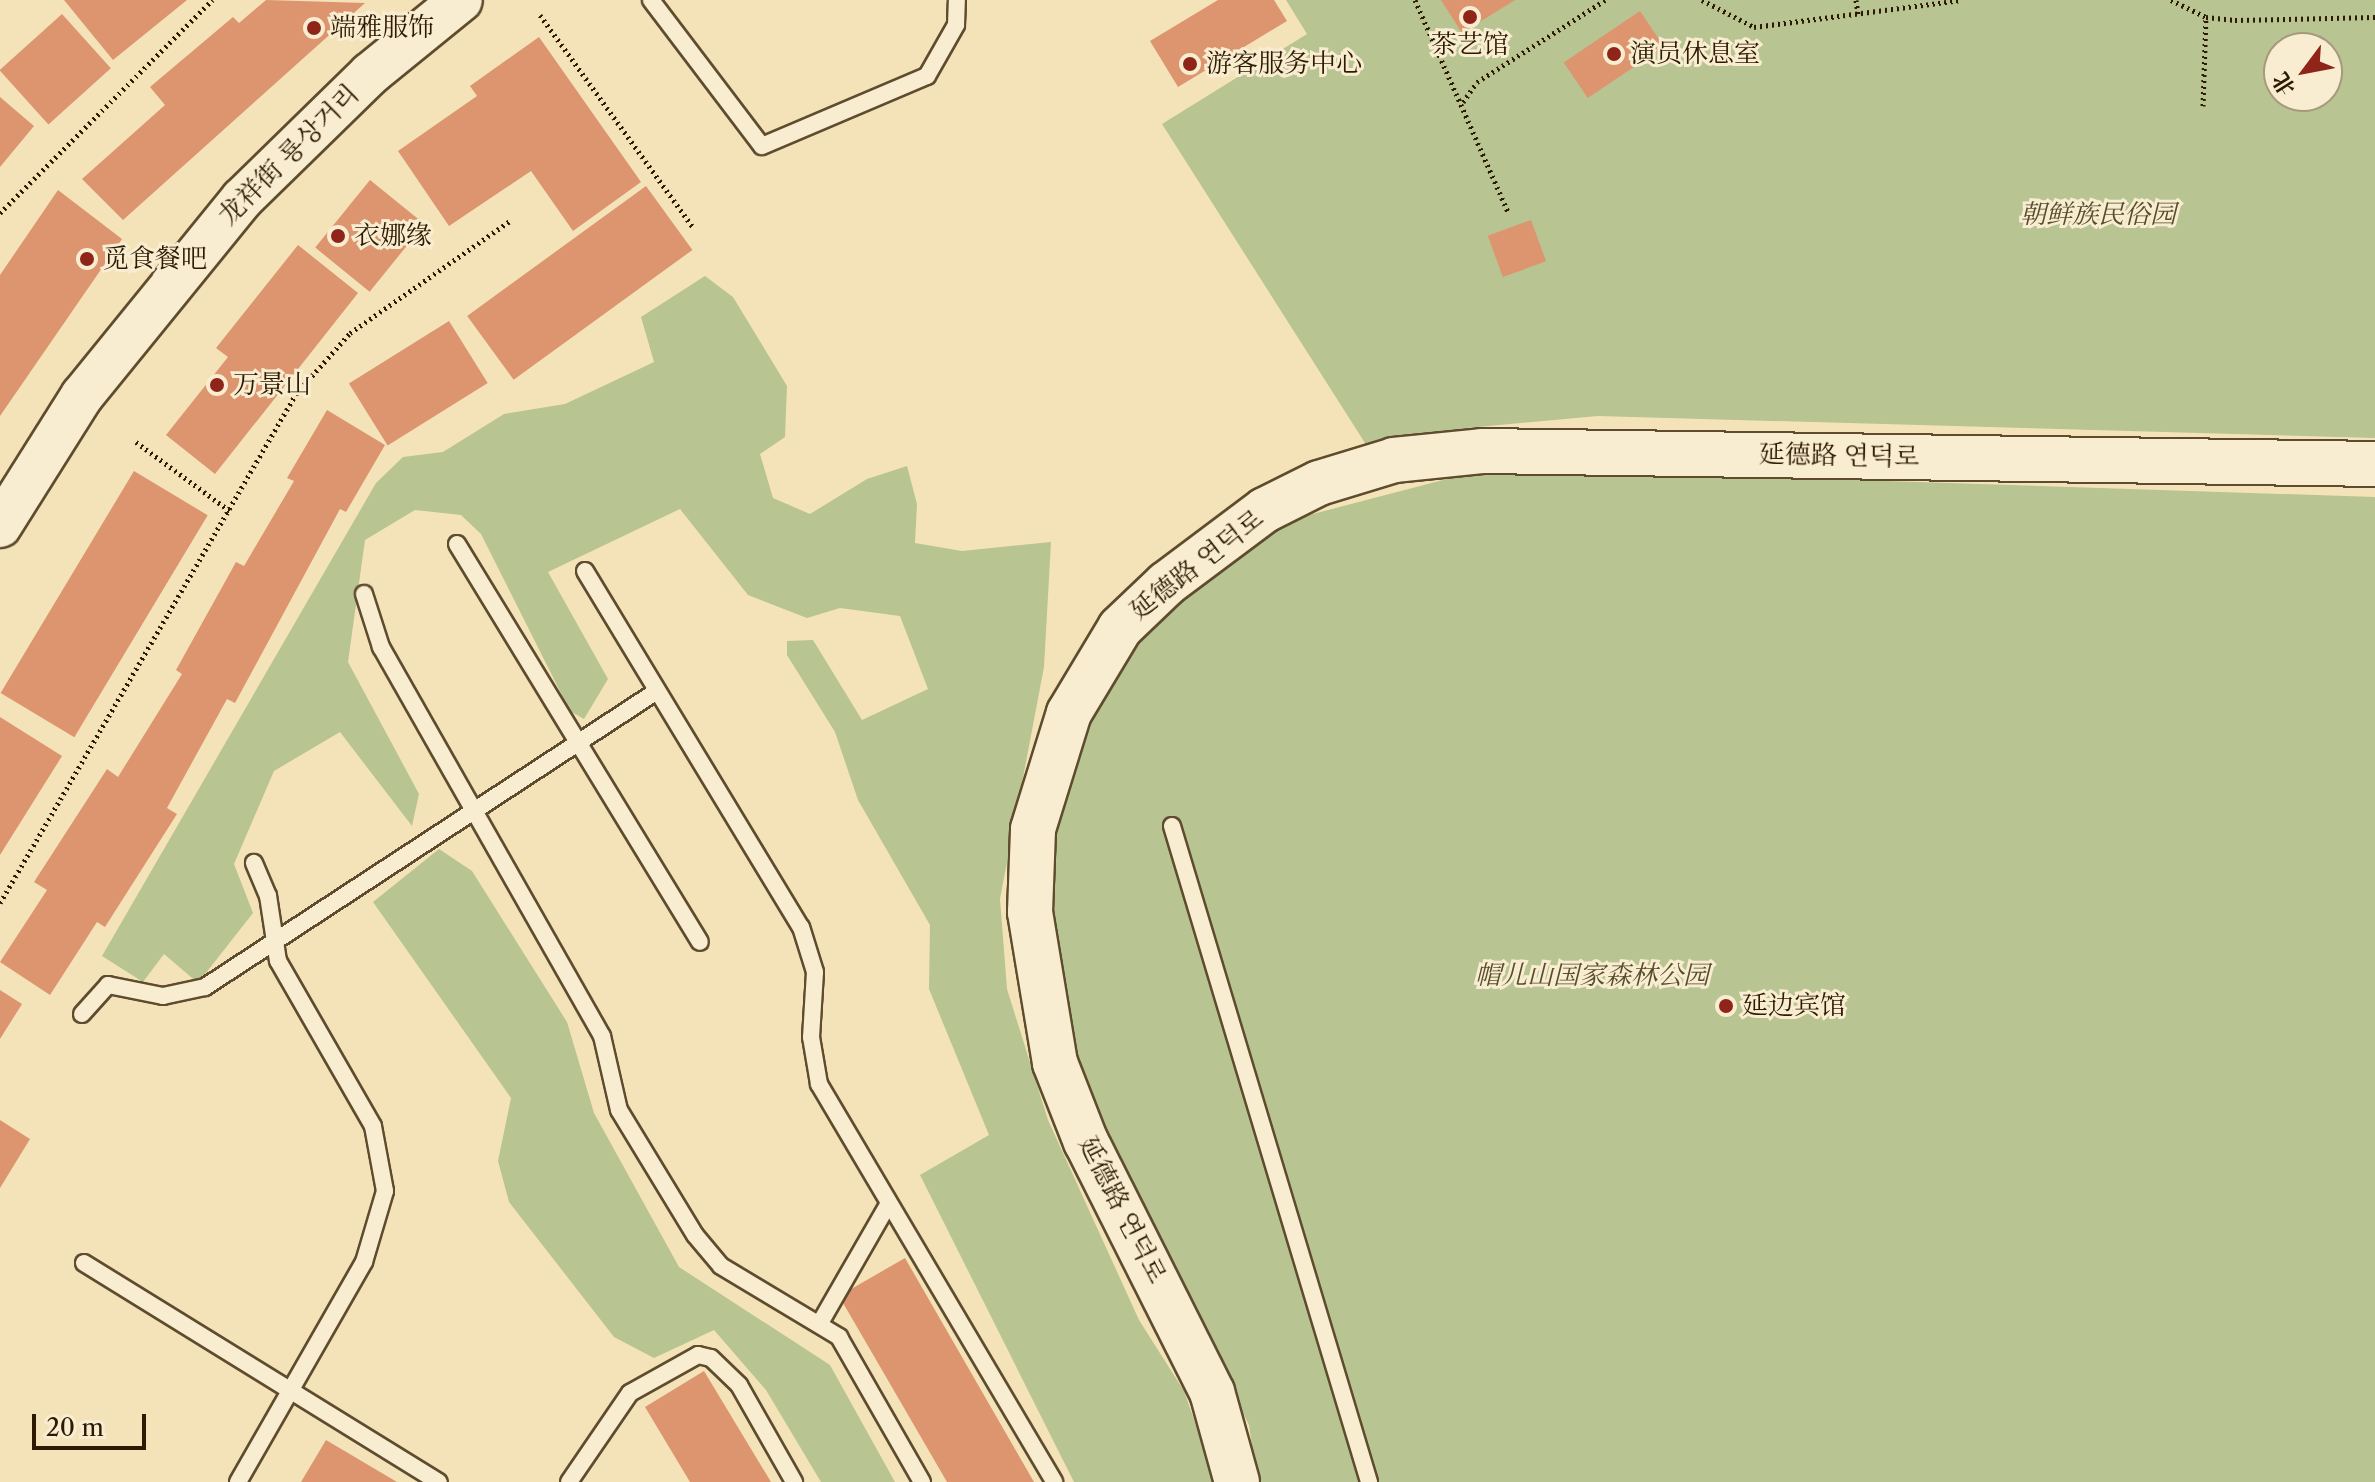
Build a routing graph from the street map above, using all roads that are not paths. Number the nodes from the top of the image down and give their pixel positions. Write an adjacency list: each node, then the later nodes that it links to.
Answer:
1 (461, 0): 5 (street, 龙祥街 룡상거리)
2 (651, 0): 3 (lane)
3 (957, 0)
4 (2375, 464): 27 (main road, 延德路 연덕로)
5 (0, 526)
6 (457, 544): 10 (lane)
7 (585, 571): 9 (lane)
8 (364, 594): 11 (lane)
9 (657, 691): 10 (lane); 17 (lane)
10 (578, 743): 11 (lane); 14 (lane)
11 (472, 812): 15 (lane); 19 (lane)
12 (1172, 826): 28 (lane)
13 (254, 863): 15 (lane)
14 (700, 942)
15 (272, 943): 16 (lane); 20 (lane)
16 (82, 1014)
17 (889, 1203): 19 (lane); 26 (lane)
18 (84, 1263): 20 (lane)
19 (820, 1323): 25 (lane)
20 (287, 1391): 21 (lane); 22 (lane)
21 (238, 1482)
22 (439, 1482)
23 (569, 1482): 24 (lane)
24 (794, 1482)
25 (922, 1482)
26 (1054, 1482)
27 (1237, 1482)
28 (1369, 1482)

